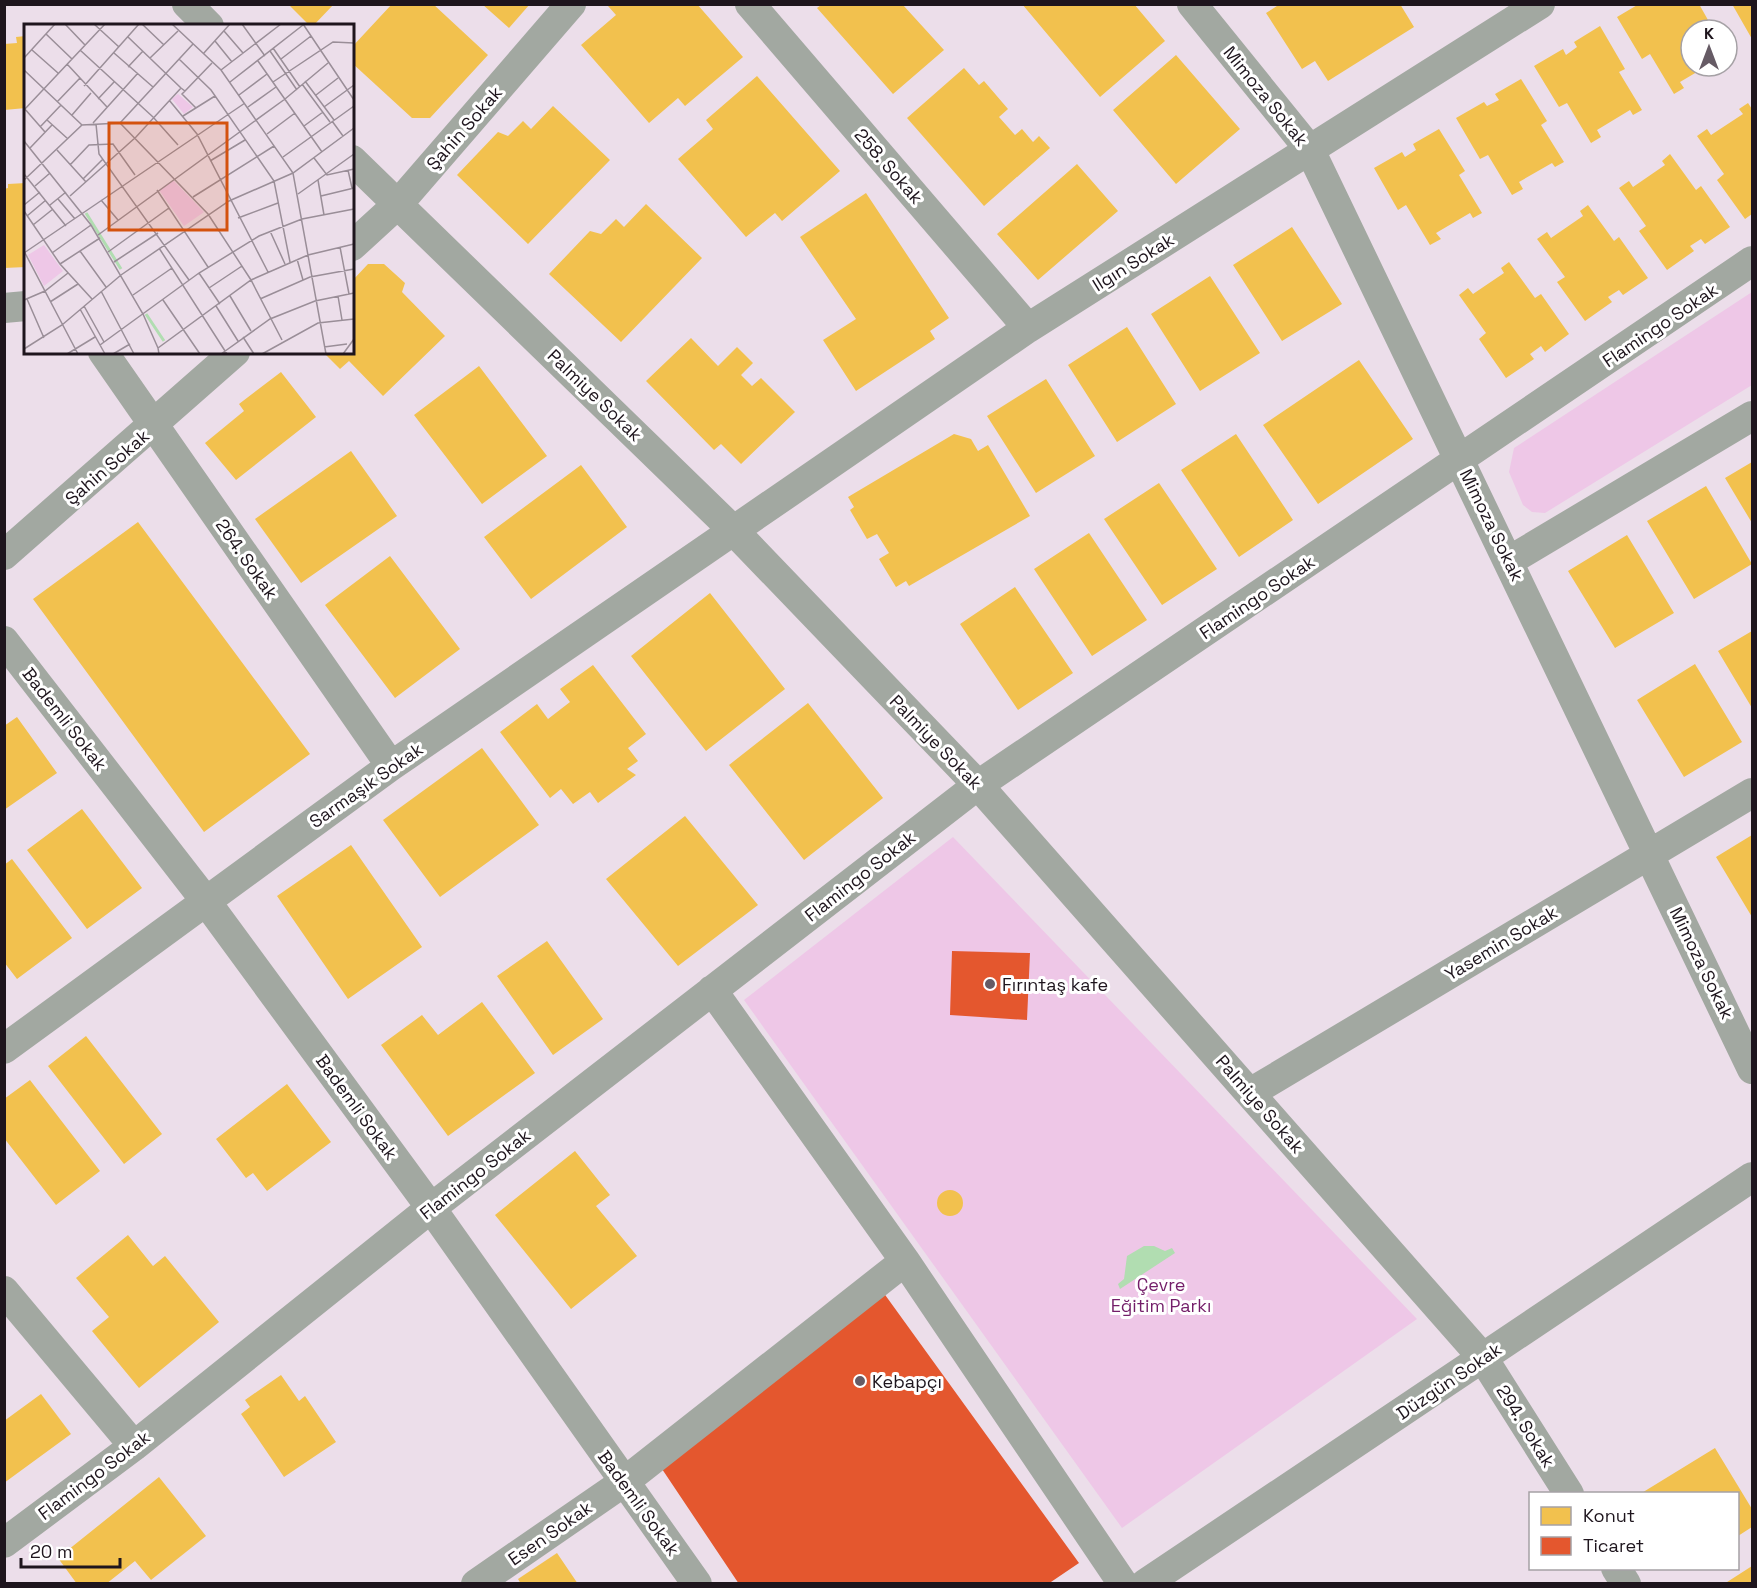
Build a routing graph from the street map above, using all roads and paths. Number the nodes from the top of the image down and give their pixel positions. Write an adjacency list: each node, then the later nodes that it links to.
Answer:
1 (187, 4): 6 (street)
2 (571, 4): 9 (street, Şahin Sokak)
3 (750, 4): 14 (street, 258. Sokak)
4 (1192, 4): 7 (street, Mimoza Sokak)
5 (1540, 4): 7 (street, Ilgın Sokak)
6 (207, 24)
7 (1310, 150): 14 (street, Ilgın Sokak); 19 (street, Mimoza Sokak)
8 (354, 162): 9 (street, Palmiye Sokak)
9 (399, 203): 10 (street, Şahin Sokak); 20 (street, Palmiye Sokak)
10 (354, 244)
11 (1752, 261): 19 (street, Flamingo Sokak)
12 (24, 306): 13 (street)
13 (4, 308)
14 (1028, 328): 20 (street, Ilgın Sokak)
15 (104, 354): 18 (street, 264. Sokak)
16 (233, 354): 18 (street, Şahin Sokak)
17 (1752, 416): 22 (street)
18 (154, 426): 21 (street, Şahin Sokak); 24 (street, 264. Sokak)
19 (1461, 461): 22 (street, Mimoza Sokak); 25 (street, Flamingo Sokak)
20 (733, 530): 24 (street, Sarmaşık Sokak); 25 (street, Palmiye Sokak)
21 (4, 555)
22 (1509, 561): 27 (street, Mimoza Sokak)
23 (4, 641): 28 (street, Bademli Sokak)
24 (391, 766): 28 (street, Sarmaşık Sokak)
25 (978, 785): 29 (street, Flamingo Sokak); 32 (street, Palmiye Sokak)
26 (1752, 793): 27 (street, Yasemin Sokak)
27 (1650, 855): 31 (street, Mimoza Sokak); 32 (street, Yasemin Sokak)
28 (205, 900): 30 (street, Sarmaşık Sokak); 34 (street, Bademli Sokak)
29 (712, 990): 34 (street, Flamingo Sokak); 35 (street)
30 (4, 1049)
31 (1752, 1069)
32 (1250, 1093): 37 (street, Palmiye Sokak)
33 (1752, 1177): 37 (street, Düzgün Sokak)
34 (431, 1208): 38 (street, Flamingo Sokak); 39 (street, Bademli Sokak)
35 (905, 1261): 39 (street, Esen Sokak); 45 (street)
36 (4, 1291): 38 (street)
37 (1483, 1358): 40 (street, 294. Sokak); 46 (street, Düzgün Sokak)
38 (134, 1446): 41 (street, Flamingo Sokak)
39 (624, 1482): 43 (street, Esen Sokak); 44 (street, Bademli Sokak)
40 (1568, 1492)
41 (4, 1543)
42 (1617, 1570): 47 (street)
43 (476, 1584)
44 (697, 1584)
45 (1123, 1584)
46 (1145, 1584)
47 (1626, 1584)

